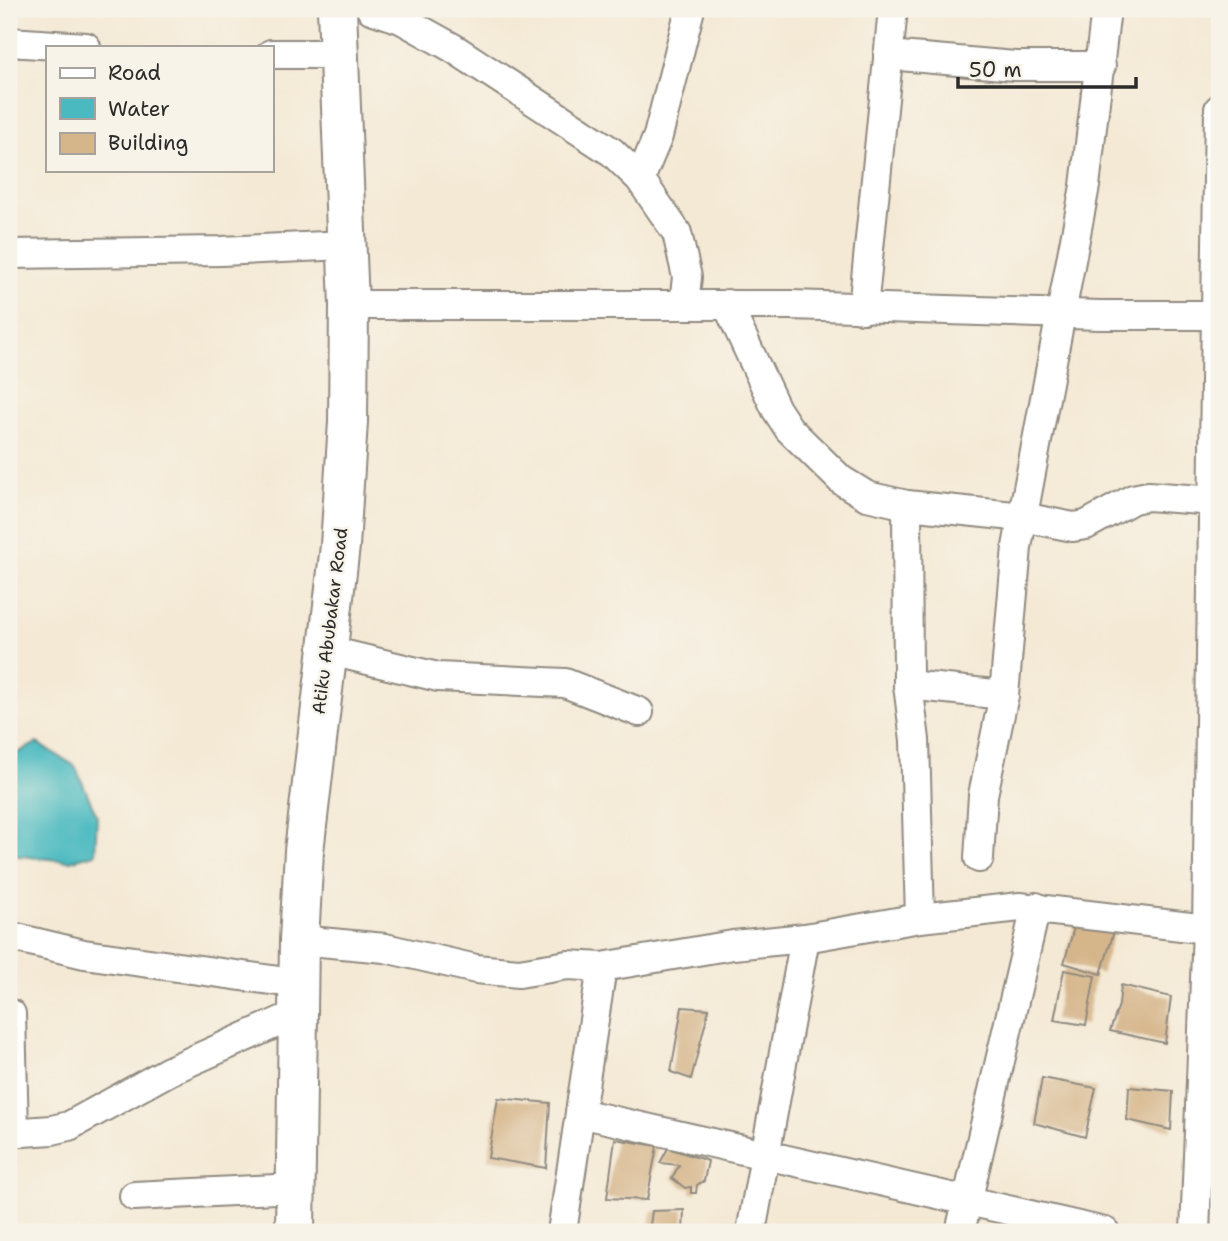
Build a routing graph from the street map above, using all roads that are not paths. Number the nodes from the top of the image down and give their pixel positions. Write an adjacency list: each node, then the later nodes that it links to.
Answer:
1 (337, 9): 9 (street, Atiku Abubakar Road)
2 (371, 9): 13 (street)
3 (690, 9): 13 (street)
4 (893, 9): 10 (street)
5 (1106, 9): 11 (street)
6 (9, 42): 7 (street)
7 (71, 46)
8 (273, 54): 9 (street)
9 (338, 54): 15 (street, Atiku Abubakar Road)
10 (888, 55): 11 (street); 20 (street)
11 (1101, 66): 21 (street)
12 (1219, 109): 14 (street)
13 (640, 179): 17 (street)
14 (1218, 222): 22 (street)
15 (345, 244): 16 (street); 19 (street, Atiku Abubakar Road)
16 (9, 254)
17 (684, 304): 18 (street); 19 (street)
18 (727, 304): 20 (street); 24 (street)
19 (349, 305): 27 (street, Atiku Abubakar Road)
20 (863, 309): 21 (street)
21 (1062, 313): 22 (street); 25 (street)
22 (1214, 315): 23 (street)
23 (1214, 500): 25 (street); 26 (street)
24 (907, 505): 25 (street); 28 (street)
25 (1023, 517): 29 (street)
26 (1216, 572): 32 (street)
27 (326, 650): 30 (street); 38 (street, Atiku Abubakar Road)
28 (908, 685): 29 (street); 34 (street)
29 (1004, 695): 31 (street)
30 (639, 712)
31 (979, 858)
32 (1213, 863): 35 (street)
33 (1036, 907): 34 (street); 35 (street); 47 (street)
34 (920, 918): 37 (street)
35 (1207, 929): 53 (street)
36 (9, 936): 40 (street)
37 (805, 938): 39 (street); 44 (street)
38 (299, 940): 39 (street); 40 (street, Atiku Abubakar Road)
39 (602, 967): 42 (street)
40 (300, 998): 43 (street); 45 (street, Atiku Abubakar Road)
41 (11, 1014): 43 (street)
42 (580, 1113): 44 (street); 50 (street)
43 (11, 1133)
44 (767, 1156): 47 (street); 51 (street)
45 (296, 1188): 46 (street); 49 (street, Atiku Abubakar Road)
46 (134, 1196)
47 (967, 1201): 48 (street); 52 (street)
48 (1094, 1231)
49 (295, 1232)
50 (562, 1232)
51 (751, 1232)
52 (960, 1232)
53 (1195, 1232)

